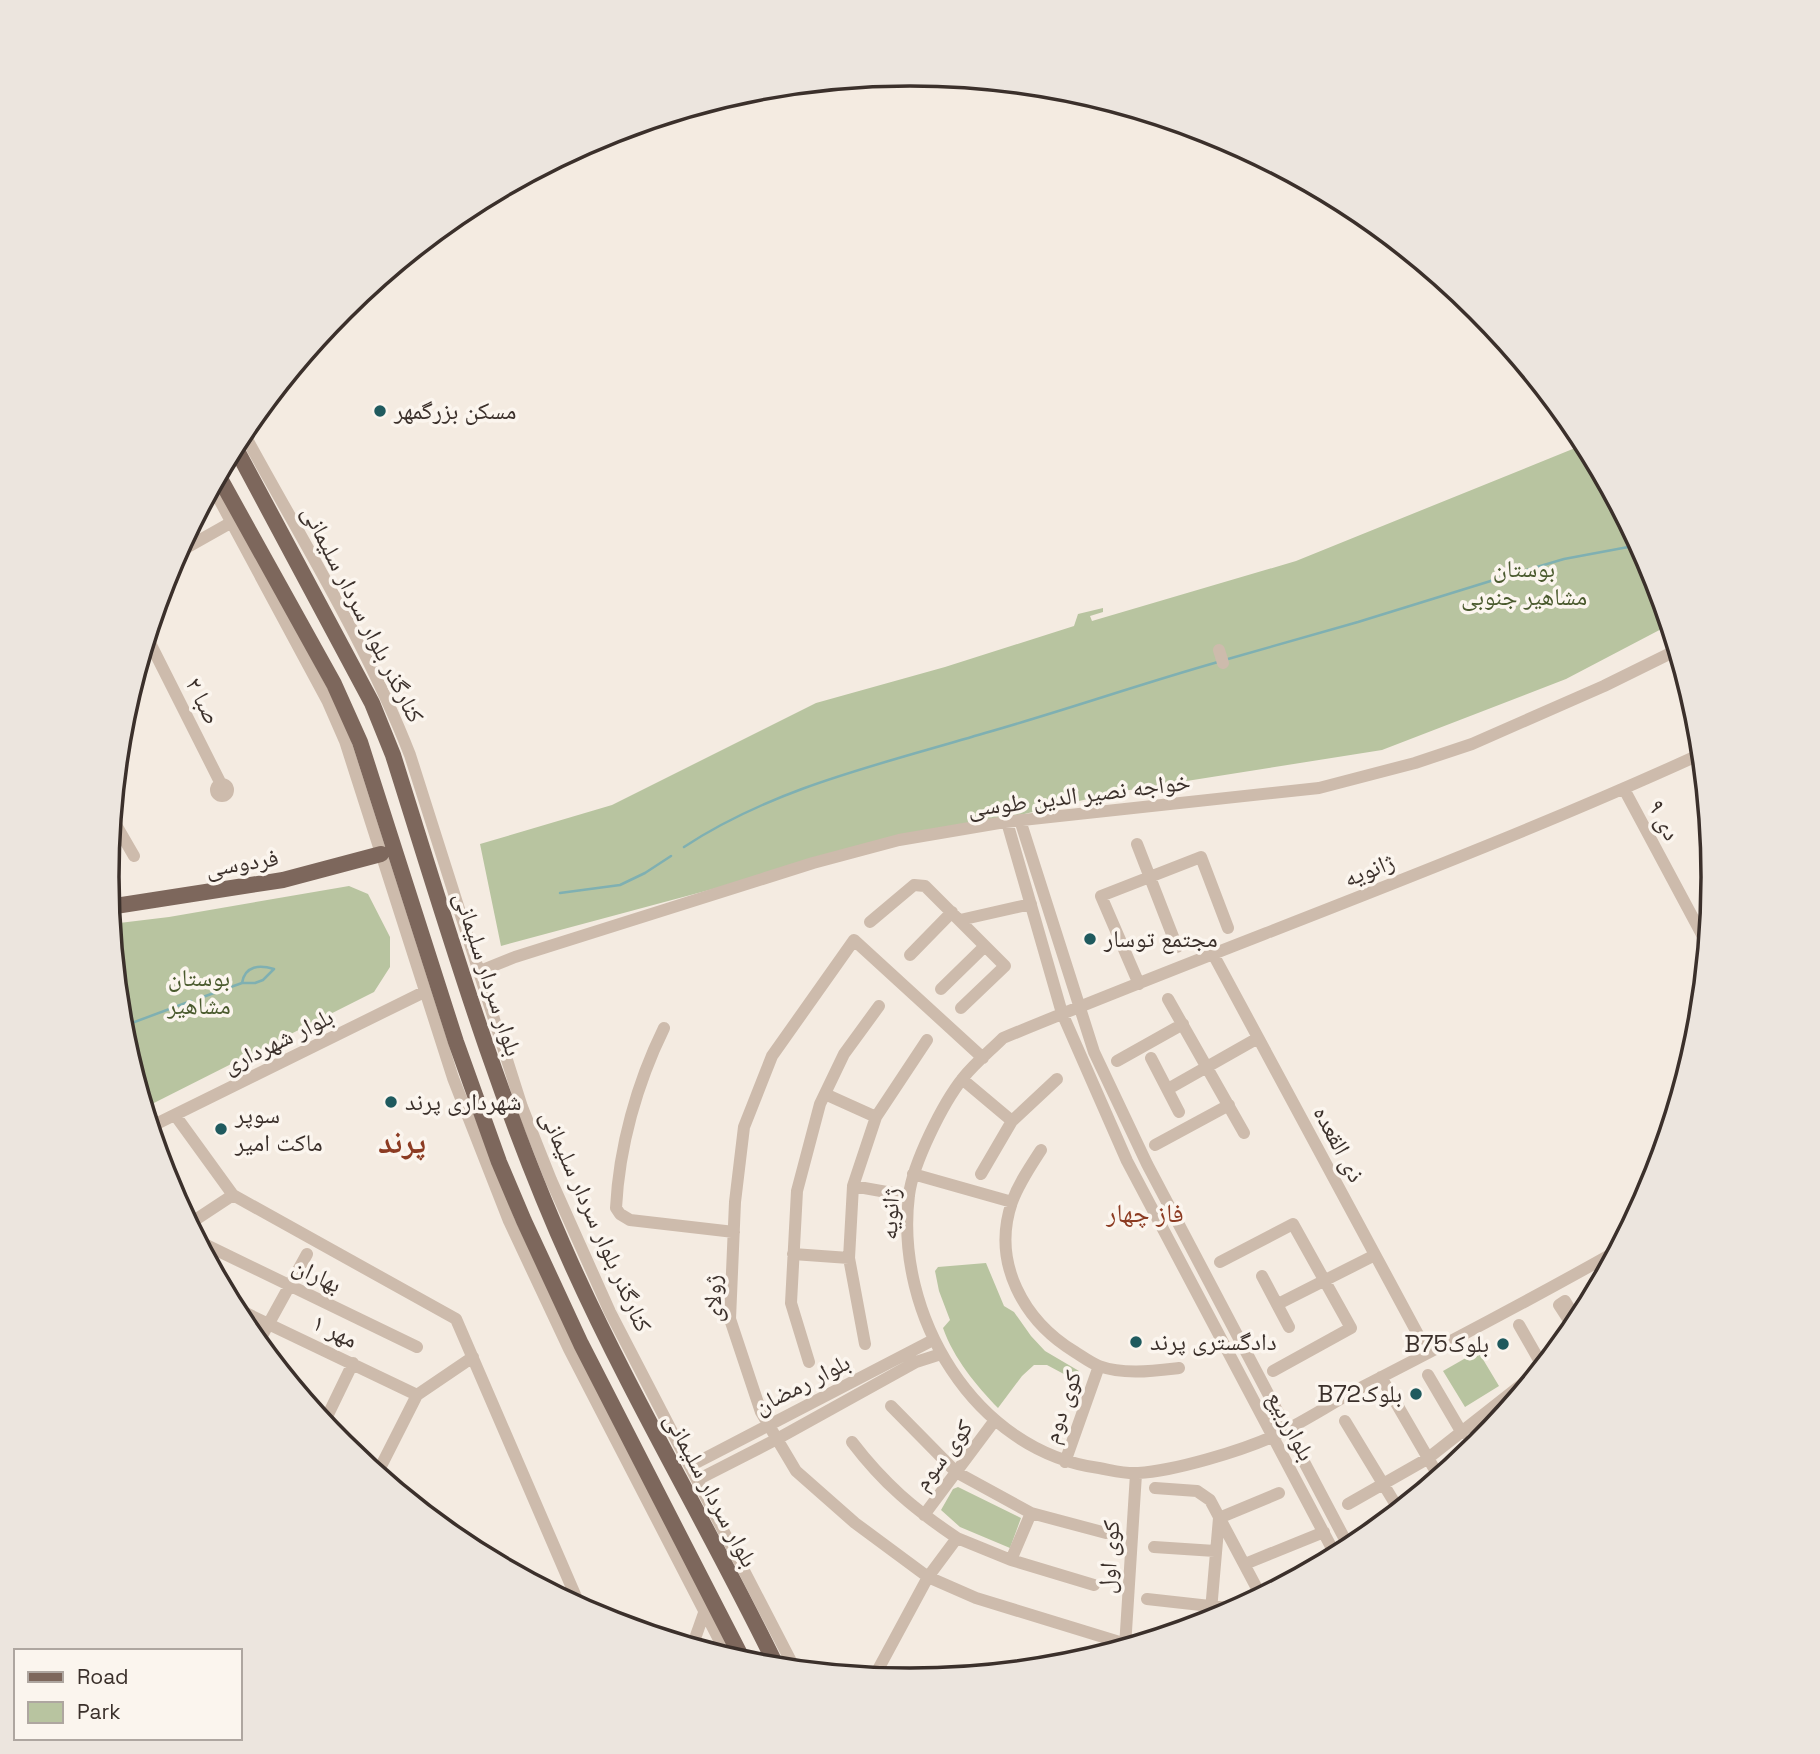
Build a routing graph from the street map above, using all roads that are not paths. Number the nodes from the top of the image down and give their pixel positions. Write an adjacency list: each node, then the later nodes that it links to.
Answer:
1 (249, 442): 4 (street, کنارگذر بلوار سردار سلیمانی)
2 (240, 456): 7 (main road, بلوار سردار سلیمانی)
3 (223, 484): 28 (main road, بلوار سردار سلیمانی)
4 (276, 493): 7 (street); 9 (street, کنارگذر بلوار سردار سلیمانی)
5 (217, 495): 6 (street)
6 (232, 522): 8 (street); 18 (street)
7 (281, 531): 9 (street); 63 (main road, بلوار سردار سلیمانی)
8 (192, 544)
9 (311, 555): 33 (street, کنارگذر بلوار سردار سلیمانی)
10 (153, 649): 13 (street, صبا ۲)
11 (1669, 654): 15 (street, خواجه نصیر الدین طوسی)
12 (1692, 758): 14 (street, ژانویه)
13 (221, 785)
14 (1624, 789): 27 (street, ۹ دی); 31 (street, ژانویه)
15 (1014, 821): 21 (street, بلوارربیع); 33 (street, خواجه نصیر الدین طوسی); 39 (street, بلوارربیع)
16 (120, 832): 19 (street)
17 (1137, 844): 20 (street)
18 (381, 855): 22 (main road, فردوسی); 23 (street)
19 (134, 856)
20 (1150, 877): 26 (street); 30 (street); 34 (street)
21 (1031, 904): 24 (street); 41 (street, بلوارربیع)
22 (120, 906)
23 (399, 913): 28 (street); 36 (street)
24 (956, 916): 25 (street); 29 (street); 32 (street)
25 (870, 922)
26 (1228, 928)
27 (1700, 931)
28 (422, 938): 134 (main road, بلوار سردار سلیمانی)
29 (985, 946): 35 (street); 40 (street)
30 (1177, 947)
31 (1213, 954): 34 (street, ژانویه); 44 (street, ذی القعده)
32 (910, 955)
33 (480, 971): 55 (street, کنارگذر بلوار سردار سلیمانی)
34 (1139, 984): 39 (street, ژانویه)
35 (941, 989)
36 (424, 992): 57 (street, بلوار شهرداری); 129 (street)
37 (1168, 999): 42 (street)
38 (878, 1006): 53 (street)
39 (1079, 1007): 41 (street, ژانویه); 65 (street, بلوارربیع)
40 (961, 1008)
41 (1062, 1013): 46 (street, ژانویه); 66 (street, بلوارربیع)
42 (1183, 1024): 48 (street); 49 (street)
43 (664, 1028): 75 (street)
44 (1258, 1038): 49 (street); 79 (street, ذی القعده)
45 (927, 1040): 58 (street)
46 (983, 1058): 50 (street, ژانویه); 75 (street, ژولای)
47 (1151, 1058): 52 (street)
48 (1117, 1061)
49 (1208, 1066): 52 (street); 54 (street)
50 (962, 1079): 59 (street); 67 (street, ژانویه)
51 (1057, 1079): 59 (street)
52 (1168, 1089): 56 (street)
53 (825, 1094): 58 (street); 78 (street)
54 (1229, 1105): 61 (street); 62 (street)
55 (522, 1107): 63 (street); 69 (street, کنارگذر بلوار سردار سلیمانی)
56 (1180, 1112)
57 (175, 1115): 60 (street, بلوار شهرداری); 71 (street)
58 (876, 1117): 70 (street)
59 (1012, 1121): 68 (street)
60 (159, 1123)
61 (1244, 1133)
62 (1155, 1145)
63 (521, 1146): 69 (street); 160 (main road, بلوار سردار سلیمانی)
64 (1041, 1150): 73 (street)
65 (1147, 1164): 66 (street); 112 (street, بلوارربیع)
66 (1133, 1172): 115 (street, بلوارربیع)
67 (913, 1174): 72 (street, ژانویه); 73 (street)
68 (981, 1174)
69 (551, 1180): 121 (street, کنارگذر بلوار سردار سلیمانی)
70 (853, 1186): 72 (street); 80 (street)
71 (233, 1195): 74 (street); 96 (street)
72 (909, 1196): 93 (street, ژانویه)
73 (1012, 1202): 100 (street)
74 (196, 1219)
75 (734, 1232): 111 (street, ژولای)
76 (211, 1247): 85 (street, بهاران)
77 (306, 1254): 85 (street)
78 (793, 1254): 80 (street); 98 (street)
79 (1375, 1255): 84 (street); 95 (street, ذی القعده)
80 (849, 1258): 92 (street)
81 (1603, 1259): 95 (street, ژانویه)
82 (1220, 1262): 84 (street)
83 (1262, 1276): 86 (street)
84 (1325, 1280): 86 (street); 102 (street)
85 (290, 1284): 88 (street); 94 (street, بهاران)
86 (1278, 1304): 90 (street)
87 (251, 1315): 88 (street, مهر ۱)
88 (268, 1322): 91 (street); 99 (street, مهر ۱)
89 (1520, 1325): 97 (street)
90 (1289, 1327)
91 (263, 1332)
92 (865, 1343)
93 (940, 1346): 109 (street, ژانویه); 111 (street, بلوار رمضان); 116 (street, بلوار رمضان)
94 (417, 1347)
95 (1428, 1353): 104 (street, ژانویه)
96 (472, 1357): 105 (street); 149 (street)
97 (1537, 1360)
98 (809, 1362)
99 (354, 1363): 105 (street, مهر ۱); 108 (street)
100 (1099, 1366): 101 (street); 119 (street, کوی دوم)
101 (1179, 1368)
102 (1273, 1371)
103 (1428, 1375): 113 (street)
104 (1381, 1377): 112 (street, ژانویه); 118 (street)
105 (417, 1395): 120 (street)
106 (891, 1406): 123 (street)
107 (1492, 1412): 113 (street)
108 (329, 1413)
109 (995, 1420): 119 (street, ژانویه); 123 (street, کوی سوم)
110 (1345, 1421): 126 (street)
111 (769, 1425): 116 (street, ژولای); 121 (street, بلوار رمضان)
112 (1287, 1429): 115 (street, ژانویه); 139 (street, بلوارربیع)
113 (1468, 1429): 114 (street); 118 (street)
114 (1473, 1432)
115 (1272, 1436): 124 (street, ژانویه); 136 (street, بلوارربیع)
116 (777, 1439): 125 (street, بلوار رمضان); 146 (street, ژولای)
117 (852, 1442): 133 (street)
118 (1427, 1459): 122 (street); 126 (street)
119 (1065, 1462): 124 (street, ژانویه)
120 (381, 1465)
121 (690, 1466): 125 (street, کنارگذر بلوار سردار سلیمانی)
122 (1434, 1470)
123 (956, 1472): 132 (street); 133 (street, کوی سوم)
124 (1136, 1474): 155 (street, کوی اول)
125 (697, 1480): 161 (street, کنارگذر بلوار سردار سلیمانی)
126 (1382, 1485): 130 (street); 131 (street)
127 (1155, 1488): 135 (street)
128 (1279, 1493): 135 (street)
129 (648, 1501): 134 (street); 140 (street)
130 (1394, 1503)
131 (1348, 1504)
132 (1031, 1513): 137 (street); 144 (street)
133 (924, 1516): 138 (street)
134 (670, 1517): 140 (street); 159 (main road, بلوار سردار سلیمانی)
135 (1219, 1518): 143 (street); 145 (street)
136 (1324, 1532): 142 (street, بلوارربیع); 145 (street)
137 (1106, 1533)
138 (957, 1538): 144 (street); 146 (street)
139 (1344, 1538)
140 (668, 1541): 154 (street)
141 (1154, 1547): 143 (street)
142 (1331, 1547)
143 (1215, 1551): 151 (street)
144 (1011, 1560): 147 (street)
145 (1245, 1564): 148 (street)
146 (928, 1577): 157 (street, ژولای); 162 (street)
147 (1094, 1585)
148 (1257, 1588)
149 (574, 1593)
150 (1147, 1599): 151 (street)
151 (1211, 1605): 152 (street); 153 (street)
152 (1217, 1606)
153 (1211, 1609)
154 (705, 1613): 156 (street); 158 (street)
155 (1126, 1637)
156 (695, 1638)
157 (1114, 1641)
158 (721, 1645)
159 (737, 1649)
160 (771, 1655)
161 (789, 1658)
162 (879, 1667)

